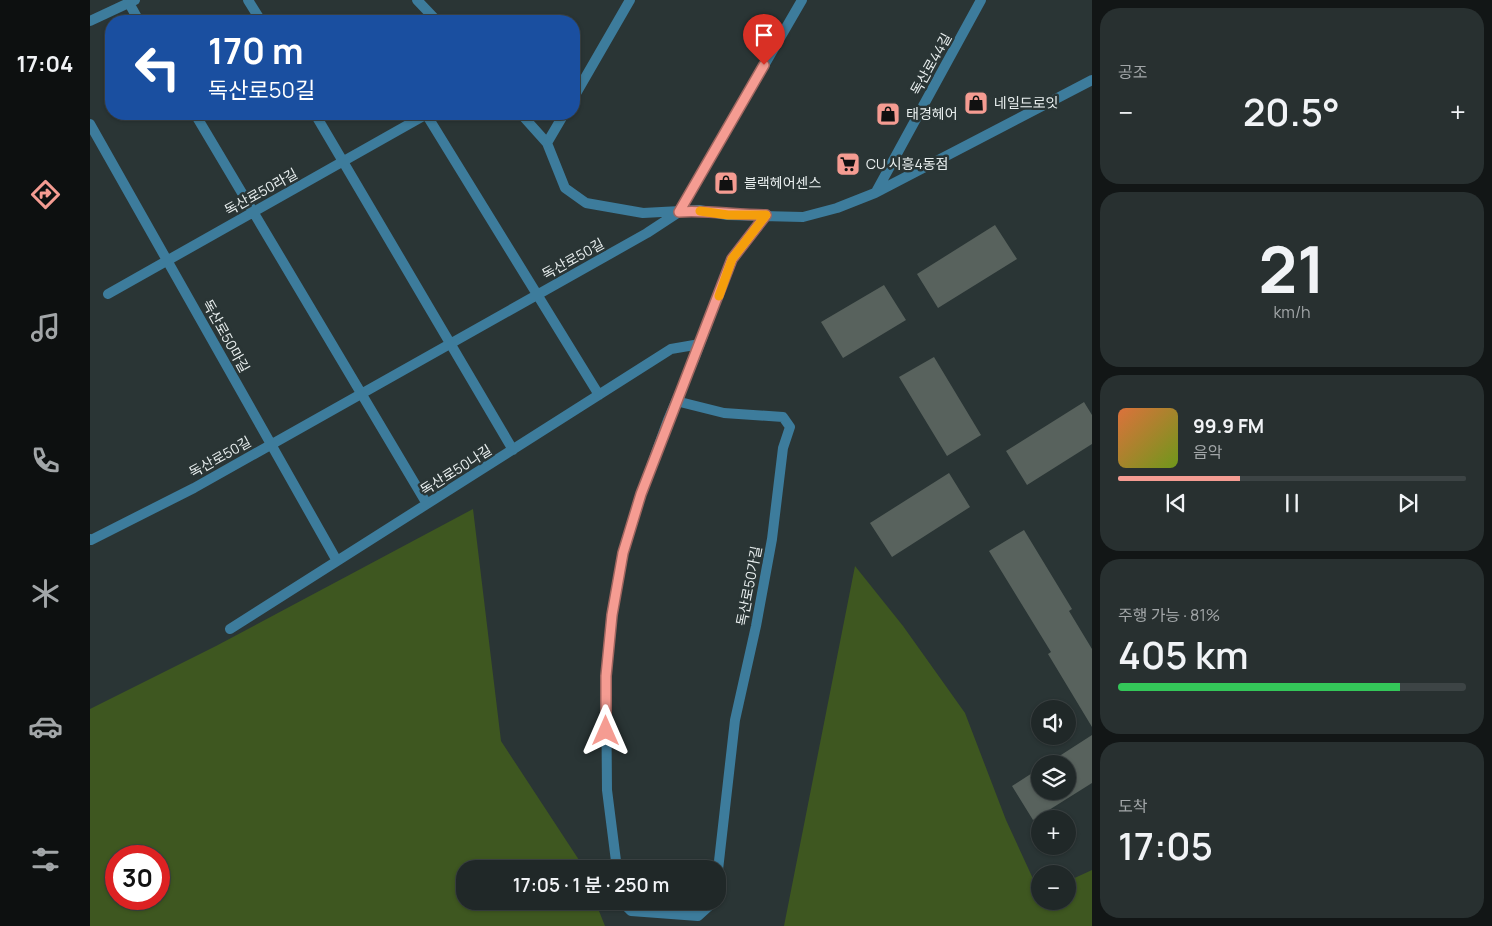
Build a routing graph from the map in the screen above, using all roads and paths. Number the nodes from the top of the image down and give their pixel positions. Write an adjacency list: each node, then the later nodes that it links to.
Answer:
1 (248, 0): 8 (street)
2 (417, 0): 9 (street)
3 (630, 0): 12 (street)
4 (802, 0): 24 (street)
5 (981, 0): 22 (street, 독산로44길)
6 (132, 2): 7 (street); 10 (street)
7 (137, 15)
8 (257, 15)
9 (431, 15)
10 (90, 21)
11 (1092, 80): 22 (street)
12 (580, 87)
13 (198, 120): 23 (street)
14 (319, 120): 21 (street)
15 (415, 120): 21 (street, 독산로50라길)
16 (430, 120): 28 (street)
17 (526, 120): 20 (street)
18 (560, 120): 20 (street)
19 (90, 124): 26 (street, 독산로50마길)
20 (547, 143): 24 (street)
21 (343, 161): 23 (street, 독산로50라길); 29 (street)
22 (875, 193): 25 (street)
23 (253, 212): 26 (street, 독산로50라길); 31 (street)
24 (679, 212): 25 (street); 28 (street, 독산로50길)
25 (766, 215): 30 (street)
26 (167, 260): 27 (street, 독산로50라길); 34 (street, 독산로50마길)
27 (108, 294)
28 (537, 295): 29 (street, 독산로50길); 32 (street)
29 (450, 344): 31 (street, 독산로50길); 35 (street)
30 (700, 344): 32 (street, 독산로50나길); 33 (street)
31 (361, 394): 34 (street, 독산로50길); 36 (street)
32 (599, 395): 35 (street, 독산로50나길)
33 (676, 401): 40 (street); 41 (street, 독산로50가길)
34 (271, 445): 37 (street, 독산로50길); 38 (street, 독산로50마길)
35 (513, 450): 36 (street, 독산로50나길)
36 (427, 504): 38 (street, 독산로50나길)
37 (90, 539)
38 (337, 561): 39 (street, 독산로50나길)
39 (230, 629)
40 (616, 860)
41 (719, 860)
42 (630, 910): 43 (street)
43 (705, 910)

